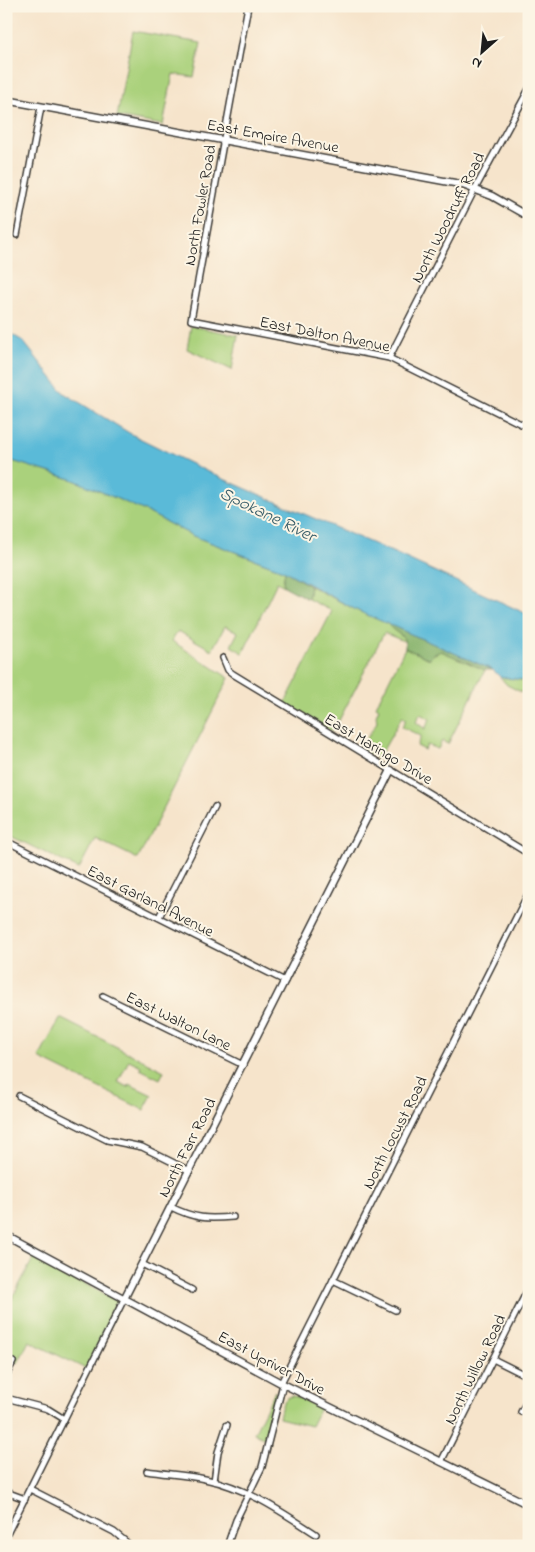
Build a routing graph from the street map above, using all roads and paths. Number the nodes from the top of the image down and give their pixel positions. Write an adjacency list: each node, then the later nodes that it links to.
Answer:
1 (248, 6): 5 (street, North Fowler Road)
2 (529, 89): 6 (street, North Woodruff Road)
3 (6, 100): 4 (street, East Empire Avenue)
4 (41, 107): 5 (street, East Empire Avenue); 8 (street)
5 (224, 141): 6 (street, East Empire Avenue); 9 (street, North Fowler Road)
6 (476, 189): 7 (street, East Empire Avenue); 10 (street, North Woodruff Road)
7 (529, 217)
8 (17, 235)
9 (191, 320): 10 (street, East Dalton Avenue)
10 (389, 358): 11 (street, East Dalton Avenue)
11 (529, 426)
12 (223, 658): 13 (street, East Maringo Drive)
13 (391, 770): 16 (street, East Maringo Drive); 19 (street, North Farr Road)
14 (215, 807): 18 (street)
15 (6, 841): 18 (street, East Garland Avenue)
16 (529, 854)
17 (529, 892): 28 (street, North Locust Road)
18 (159, 918): 19 (street, East Garland Avenue)
19 (285, 982): 21 (street, North Farr Road)
20 (103, 996): 21 (street, East Walton Lane)
21 (243, 1065): 23 (street, North Farr Road)
22 (19, 1096): 23 (street)
23 (190, 1170): 24 (street, North Farr Road)
24 (171, 1207): 25 (street); 27 (street, North Farr Road)
25 (232, 1217)
26 (6, 1235): 31 (street, East Upriver Drive)
27 (142, 1264): 30 (street); 31 (street, North Farr Road)
28 (333, 1280): 32 (street); 37 (street, North Locust Road)
29 (529, 1287): 33 (street, North Willow Road)
30 (192, 1290)
31 (124, 1299): 37 (street, East Upriver Drive); 41 (street, North Farr Road)
32 (395, 1310)
33 (493, 1359): 36 (street); 43 (street, North Willow Road)
34 (13, 1362): 35 (street)
35 (6, 1376)
36 (529, 1377)
37 (282, 1383): 43 (street, East Upriver Drive); 48 (street, North Locust Road)
38 (6, 1398): 41 (street)
39 (529, 1398): 40 (street)
40 (521, 1412)
41 (64, 1419): 46 (street, North Farr Road)
42 (227, 1425): 45 (street)
43 (441, 1462): 50 (street, East Upriver Drive)
44 (147, 1471): 45 (street)
45 (214, 1481): 48 (street)
46 (30, 1489): 49 (street, North Farr Road); 53 (street)
47 (6, 1492): 49 (street)
48 (249, 1494): 51 (street); 54 (street, North Locust Road)
49 (25, 1499): 52 (street, North Farr Road)
50 (529, 1505)
51 (316, 1534)
52 (6, 1536)
53 (131, 1546)
54 (228, 1546)

